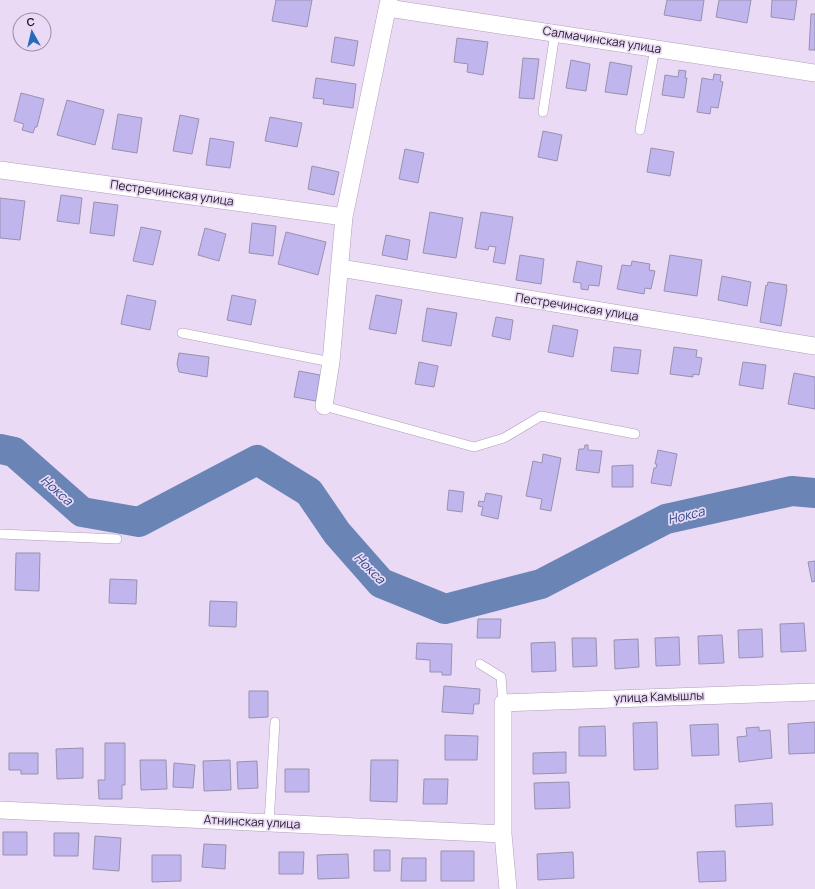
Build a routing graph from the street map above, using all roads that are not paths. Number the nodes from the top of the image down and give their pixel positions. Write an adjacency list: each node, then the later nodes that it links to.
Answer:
1 (389, 4): 2 (street, Салмачинская улица); 8 (street)
2 (555, 33): 3 (street, Салмачинская улица); 5 (lane)
3 (655, 48): 4 (street, Салмачинская улица); 6 (lane)
4 (815, 73)
5 (543, 112)
6 (640, 130)
7 (0, 170): 8 (street, Пестречинская улица)
8 (344, 217): 9 (street)
9 (340, 268): 11 (street, Пестречинская улица); 12 (street)
10 (182, 333): 12 (lane)
11 (815, 346)
12 (331, 362): 13 (street)
13 (324, 406): 14 (lane)
14 (635, 434)
15 (0, 534): 16 (lane)
16 (117, 539)
17 (480, 664): 19 (lane)
18 (815, 692): 19 (street, улица Камышлы)
19 (503, 703): 23 (street)
20 (275, 722): 22 (lane)
21 (0, 810): 22 (street, Атнинская улица)
22 (269, 823): 23 (street, Атнинская улица)
23 (503, 834): 24 (street)
24 (508, 889)

